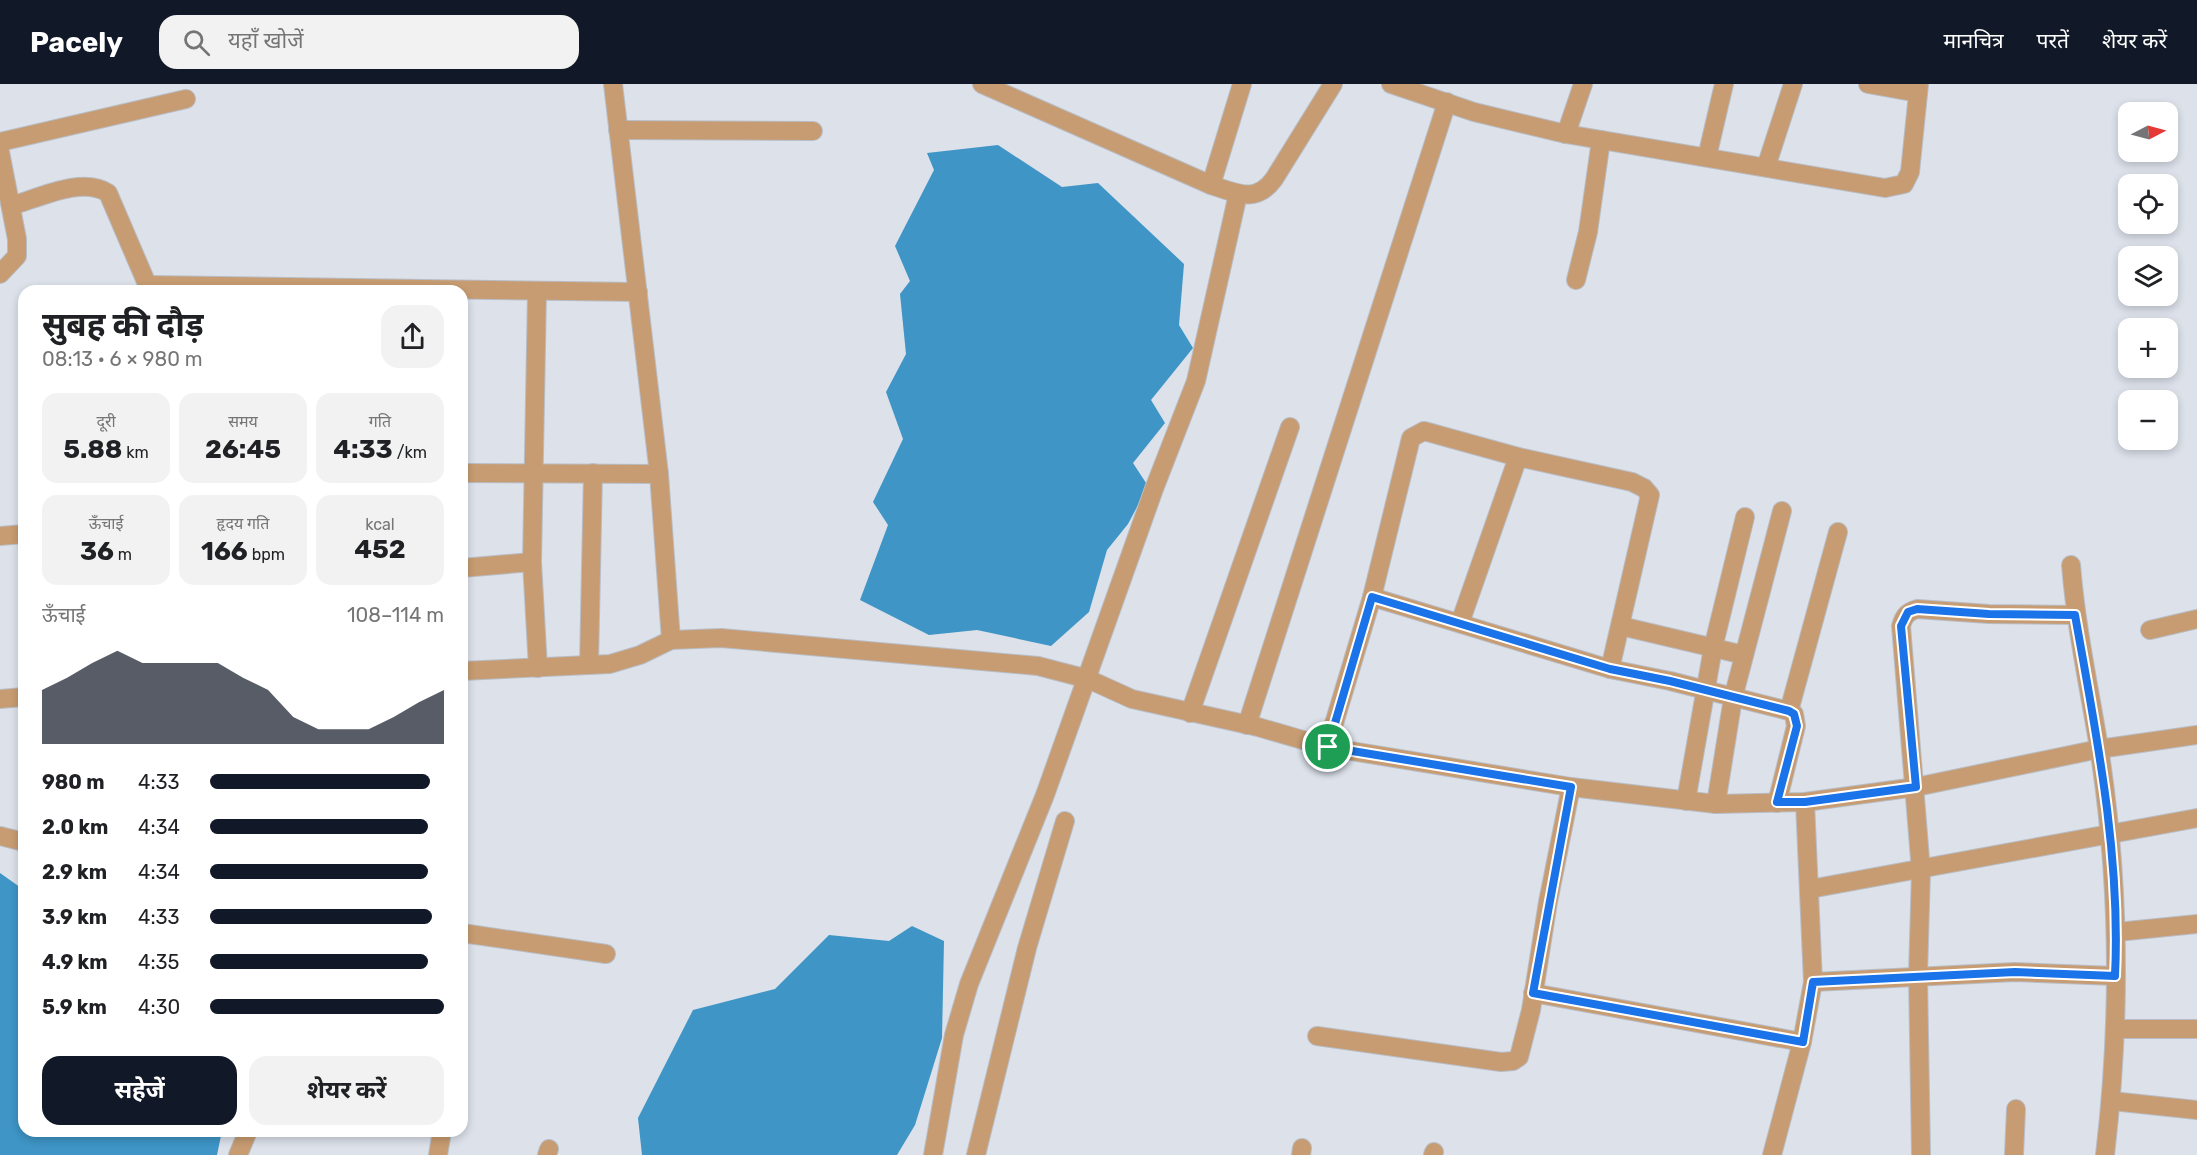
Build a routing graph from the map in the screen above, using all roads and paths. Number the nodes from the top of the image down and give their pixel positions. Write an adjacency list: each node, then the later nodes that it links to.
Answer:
1 (613, 84): 14 (street)
2 (982, 84): 22 (street)
3 (1242, 84): 22 (street)
4 (1334, 84): 23 (street)
5 (1391, 84): 11 (street)
6 (1583, 84): 16 (street)
7 (1725, 84): 20 (street)
8 (1793, 84): 21 (street)
9 (1869, 84): 10 (street)
10 (1918, 88): 21 (street)
11 (1423, 89): 13 (street)
12 (186, 99): 18 (street)
13 (1460, 108): 16 (street); 65 (street)
14 (618, 130): 15 (street); 30 (street)
15 (813, 131)
16 (1566, 134): 17 (street)
17 (1601, 140): 20 (street); 26 (street)
18 (0, 142)
19 (0, 152): 24 (street)
20 (1707, 157): 21 (street)
21 (1766, 167)
22 (1211, 185): 23 (street)
23 (1238, 194): 58 (street)
24 (11, 206): 25 (street); 27 (street)
25 (0, 274)
26 (1576, 280)
27 (149, 285)
28 (468, 291): 29 (street)
29 (537, 292): 30 (street); 34 (street)
30 (638, 292): 36 (street)
31 (1290, 427): 64 (street)
32 (1518, 457): 45 (street); 48 (street); 49 (street)
33 (468, 472): 34 (street)
34 (534, 473): 35 (street); 42 (street)
35 (593, 474): 36 (street); 54 (street)
36 (659, 474): 51 (street)
37 (1782, 511): 53 (street)
38 (1745, 518): 52 (street)
39 (1838, 532): 63 (street)
40 (18, 534): 41 (street)
41 (0, 536)
42 (532, 561): 44 (street); 55 (street)
43 (2071, 565): 46 (street)
44 (468, 567)
45 (1372, 597): 48 (street); 67 (street)
46 (2075, 615): 68 (street); 70 (street)
47 (2197, 620): 50 (street)
48 (1460, 623): 56 (street)
49 (1621, 626): 52 (street); 56 (street)
50 (2150, 630)
51 (670, 640): 54 (street); 58 (street)
52 (1713, 648): 53 (street); 59 (street)
53 (1744, 655): 61 (street)
54 (589, 665): 55 (street)
55 (538, 668): 57 (street)
56 (1610, 669): 59 (street)
57 (468, 671)
58 (1088, 679): 64 (street); 100 (street)
59 (1704, 690): 61 (street); 71 (street)
60 (18, 698): 62 (street)
61 (1733, 698): 63 (street); 73 (street)
62 (0, 699)
63 (1789, 711): 72 (street)
64 (1190, 713): 65 (street)
65 (1252, 726): 67 (street)
66 (2197, 735): 68 (street)
67 (1328, 747): 69 (street)
68 (2099, 749): 70 (street); 76 (street)
69 (1571, 787): 71 (street); 88 (street)
70 (1916, 787): 72 (street); 79 (street)
71 (1686, 801): 73 (street)
72 (1791, 802): 73 (street); 80 (street)
73 (1716, 804)
74 (2197, 818): 76 (street)
75 (1065, 821): 101 (street)
76 (2108, 834): 79 (street); 82 (street)
77 (0, 836): 78 (street)
78 (18, 840)
79 (1921, 871): 80 (street); 85 (street)
80 (1810, 889): 87 (street)
81 (2197, 924): 82 (street)
82 (2117, 932): 86 (street)
83 (468, 934): 84 (street)
84 (606, 954)
85 (1918, 975): 86 (street); 87 (street); 103 (street)
86 (2115, 976): 89 (street)
87 (1813, 982): 92 (street)
88 (1533, 993): 91 (street); 92 (street)
89 (2117, 1029): 90 (street); 93 (street)
90 (2197, 1029)
91 (1317, 1036)
92 (1803, 1042): 102 (street)
93 (2112, 1101): 95 (street); 105 (street)
94 (2016, 1109): 104 (street)
95 (2197, 1110)
96 (246, 1137): 98 (street)
97 (441, 1137): 99 (street)
98 (238, 1155)
99 (438, 1155)
100 (933, 1155)
101 (976, 1155)
102 (1772, 1155)
103 (1921, 1155)
104 (2014, 1155)
105 (2105, 1155)

